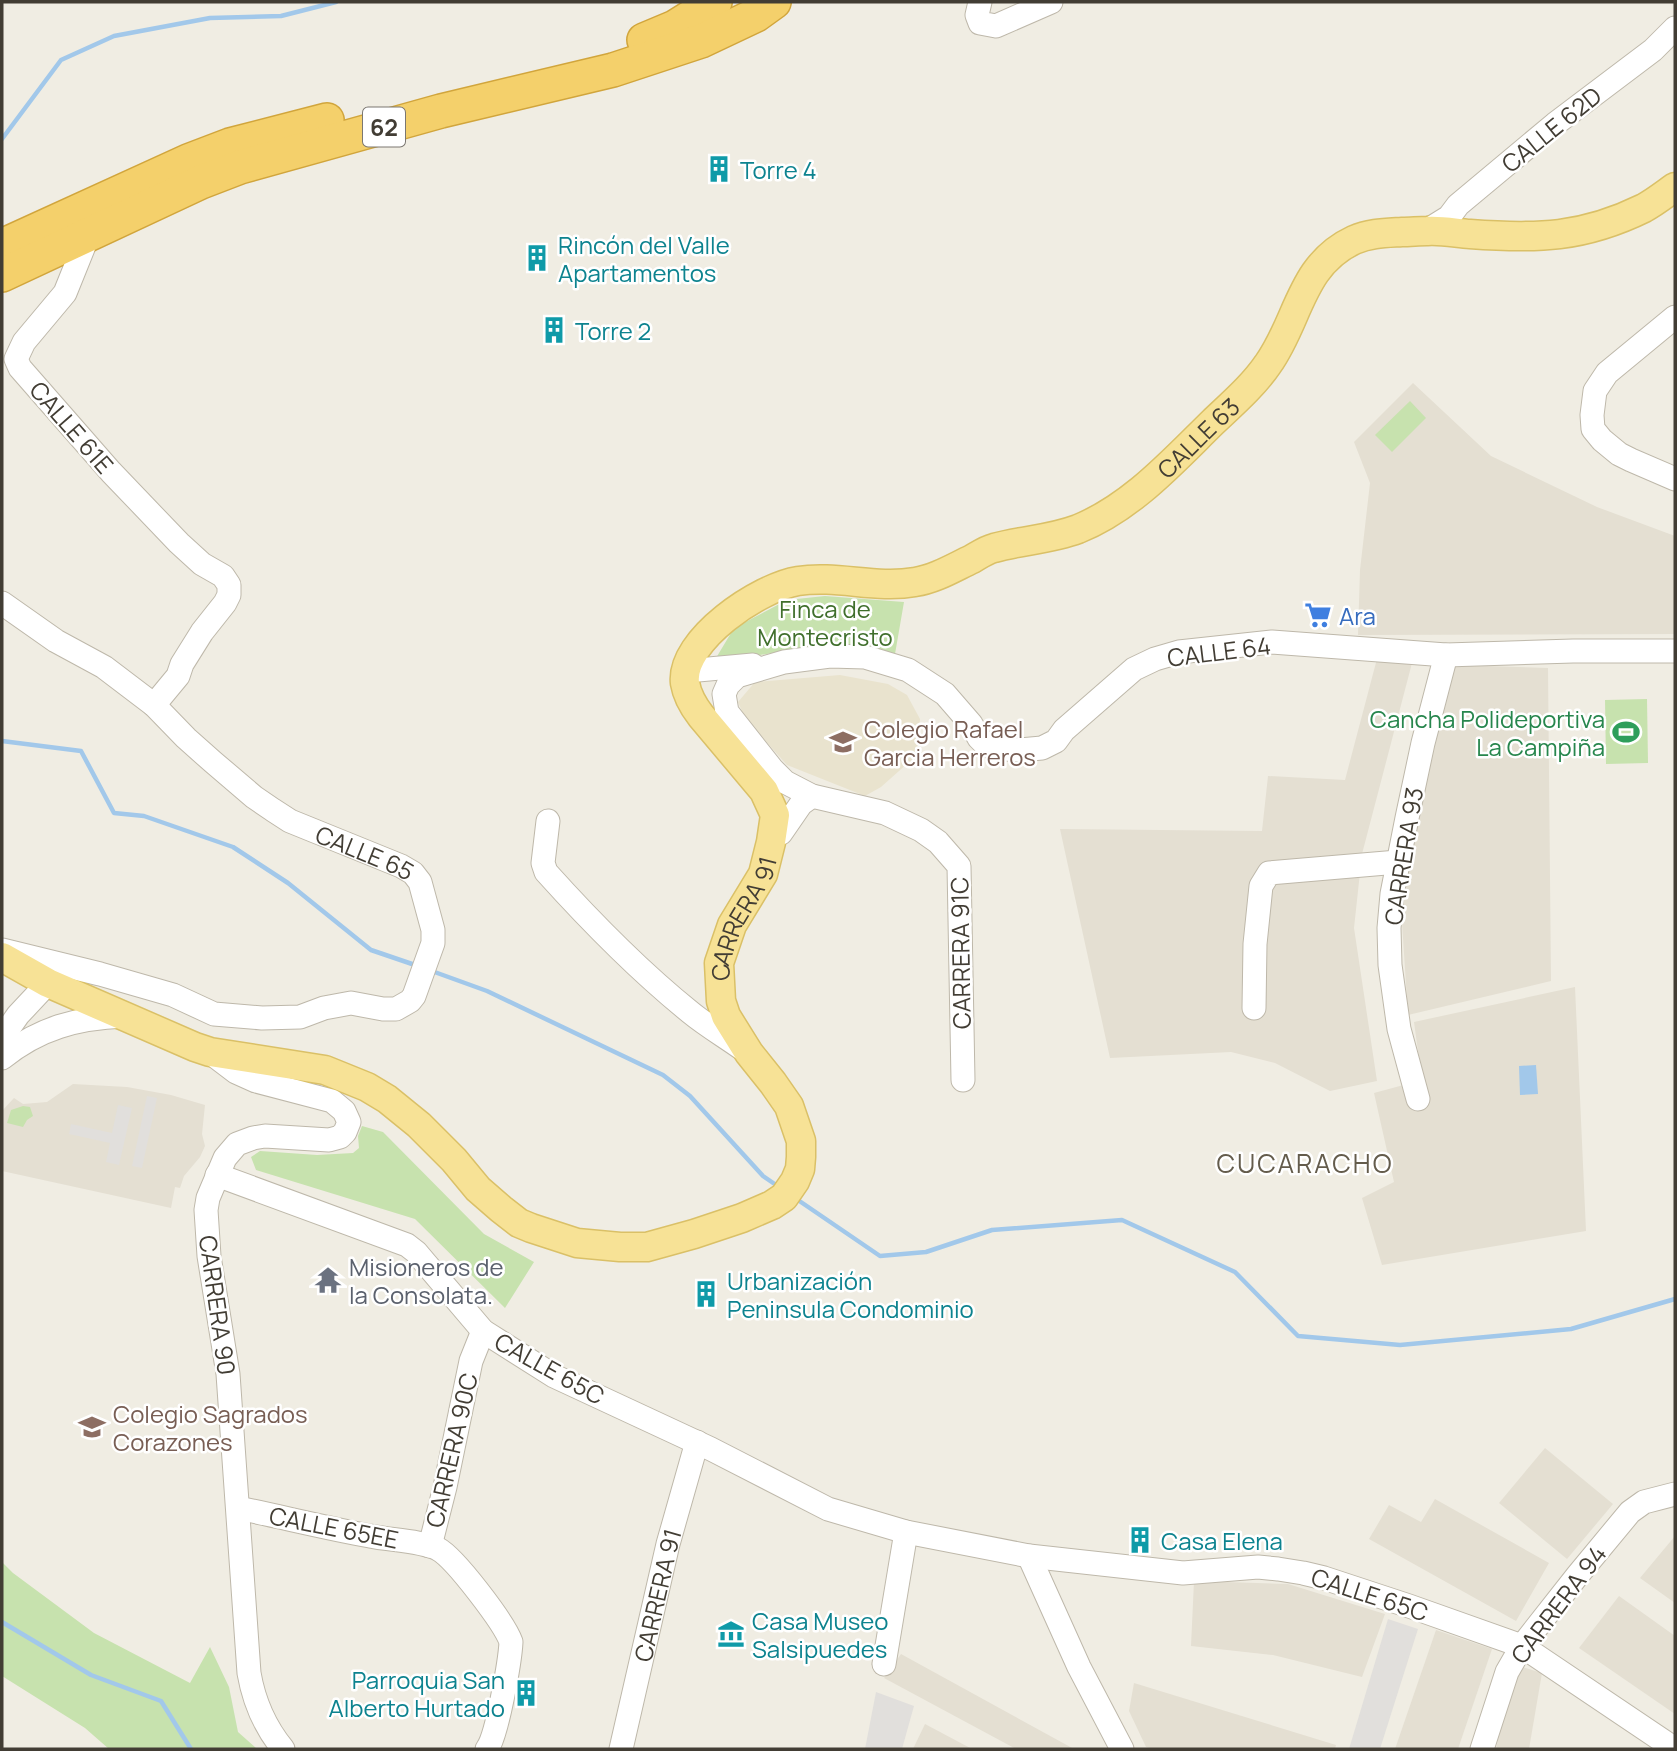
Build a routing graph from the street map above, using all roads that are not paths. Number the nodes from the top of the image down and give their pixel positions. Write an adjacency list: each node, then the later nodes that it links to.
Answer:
1 (716, 2): 9 (highway, 62)
2 (774, 2): 8 (highway, 62)
3 (1051, 2): 4 (street)
4 (980, 12)
5 (1675, 29): 7 (street, CALLE 62D)
6 (1675, 187): 7 (main road, CALLE 63)
7 (1428, 230): 17 (main road, CALLE 63)
8 (88, 236): 9 (highway, 62); 10 (street, CALLE 61E)
9 (10, 262): 10 (street)
10 (65, 293): 19 (street, CALLE 61E)
11 (1675, 317): 12 (street)
12 (1675, 479)
13 (2, 603): 19 (street, CALLE 65)
14 (1675, 651): 15 (street, CALLE 64)
15 (1447, 655): 16 (street, CALLE 64); 25 (street, CARRERA 93)
16 (784, 662): 17 (street); 18 (street, CALLE 64)
17 (687, 671): 20 (main road)
18 (724, 703): 20 (street, CARRERA 91C)
19 (154, 705): 26 (street, CALLE 65)
20 (760, 770): 21 (street, CARRERA 91C); 23 (main road); 24 (main road, CARRERA 91)
21 (812, 796): 23 (street); 35 (street, CARRERA 91C)
22 (548, 821): 33 (street)
23 (781, 833): 24 (main road)
24 (768, 859): 33 (main road, CARRERA 91)
25 (1398, 862): 29 (street); 36 (street, CARRERA 93)
26 (2, 950)
27 (2, 957): 28 (main road)
28 (48, 983): 30 (main road); 31 (street)
29 (1254, 1008)
30 (124, 1016): 32 (main road); 34 (street)
31 (2, 1038)
32 (210, 1052): 33 (main road, CARRERA 91); 37 (street, CARRERA 90)
33 (749, 1054)
34 (2, 1058)
35 (963, 1080)
36 (1418, 1098)
37 (217, 1175): 38 (street, CALLE 65C); 41 (street, CARRERA 90)
38 (482, 1331): 39 (street, CALLE 65C); 43 (street, CARRERA 90C)
39 (697, 1442): 42 (street, CALLE 65C); 49 (street, CARRERA 91)
40 (1675, 1494): 45 (street, CARRERA 94)
41 (238, 1508): 43 (street, CALLE 65EE); 48 (street, CARRERA 90)
42 (906, 1532): 44 (street, CALLE 65C); 46 (street)
43 (430, 1546): 47 (street, CARRERA 90C)
44 (1029, 1556): 45 (street, CALLE 65C); 50 (street)
45 (1522, 1646): 51 (street, CARRERA 94); 52 (street, CALLE 65C)
46 (884, 1664)
47 (488, 1748)
48 (283, 1749)
49 (621, 1749)
50 (1122, 1749)
51 (1482, 1749)
52 (1675, 1749)

